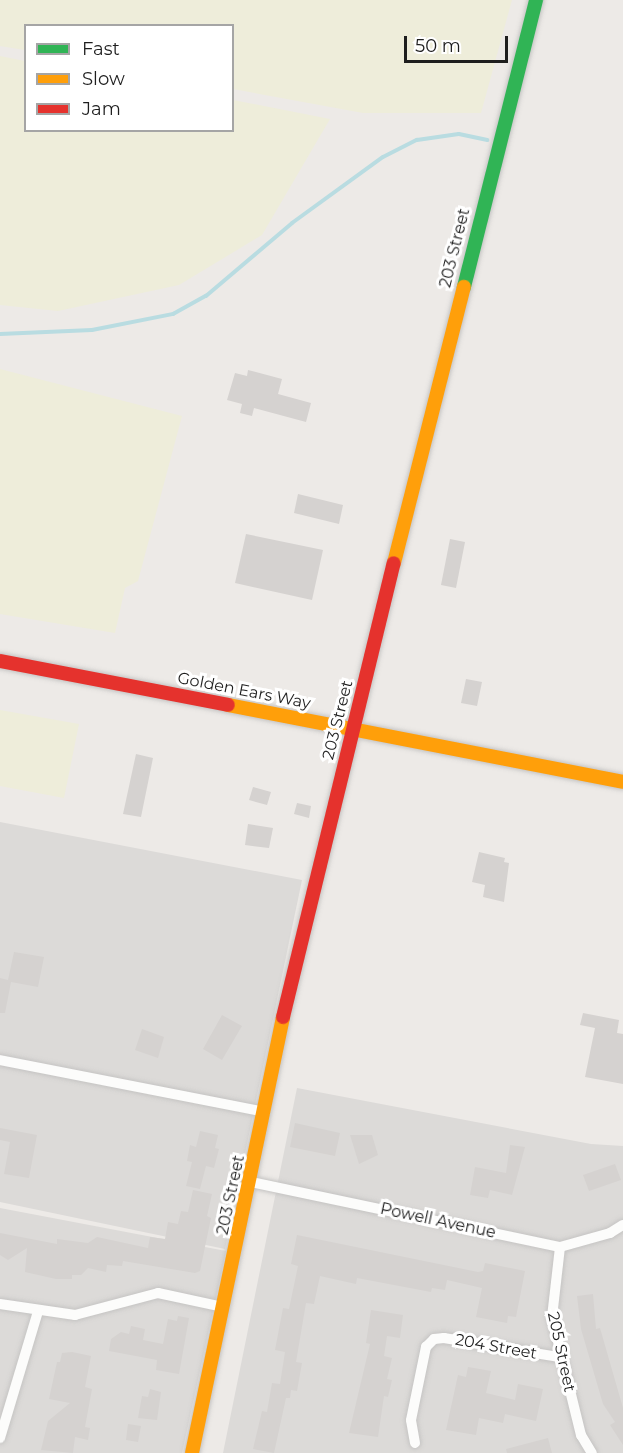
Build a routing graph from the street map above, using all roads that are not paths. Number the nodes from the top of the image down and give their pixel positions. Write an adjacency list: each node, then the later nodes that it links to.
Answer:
1 (536, 0): 3 (main road, 203 Street)
2 (0, 661): 3 (main road, Golden Ears Way)
3 (353, 729): 4 (main road, Golden Ears Way); 6 (main road, 203 Street)
4 (623, 782)
5 (0, 1059): 6 (street)
6 (266, 1112): 7 (main road, 203 Street)
7 (251, 1182): 9 (street, Powell Avenue); 11 (main road, 203 Street)
8 (623, 1225): 9 (street, Powell Avenue)
9 (560, 1246): 13 (street, 205 Street)
10 (0, 1304): 12 (street)
11 (224, 1306): 12 (street); 16 (main road, 203 Street)
12 (38, 1311): 14 (street)
13 (559, 1357): 15 (street, 204 Street); 17 (street, 205 Street)
14 (0, 1438)
15 (415, 1443)
16 (192, 1453)
17 (592, 1453)

